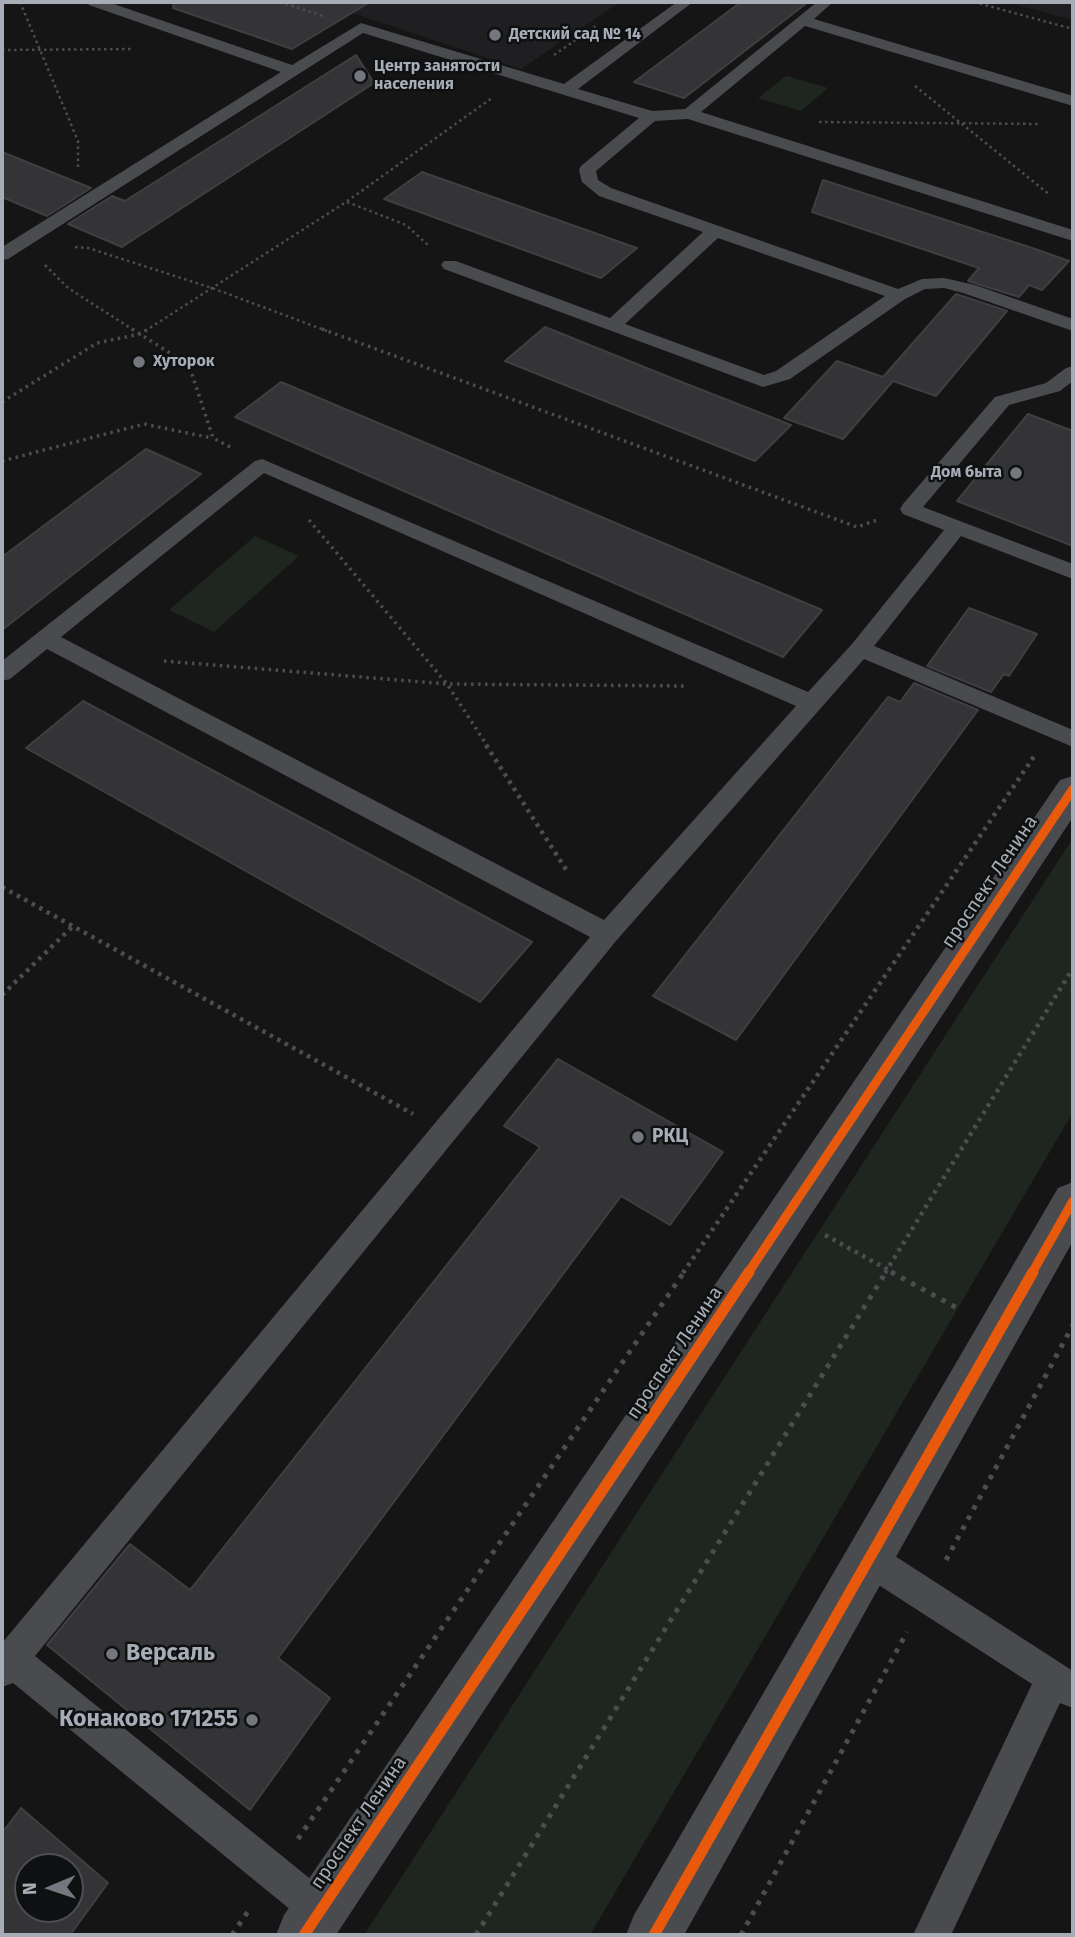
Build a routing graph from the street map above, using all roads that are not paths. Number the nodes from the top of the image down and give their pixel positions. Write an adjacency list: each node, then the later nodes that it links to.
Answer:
1 (94, 2): 5 (lane)
2 (686, 2): 6 (lane)
3 (826, 2): 4 (lane)
4 (803, 21): 7 (lane); 8 (lane)
5 (294, 71): 6 (lane); 13 (lane)
6 (565, 91): 9 (lane)
7 (1073, 101)
8 (689, 114): 9 (lane); 12 (lane)
9 (651, 116): 10 (lane)
10 (715, 231): 16 (lane); 18 (lane)
11 (2, 234): 13 (lane)
12 (1073, 236)
13 (22, 242): 14 (lane)
14 (2, 254)
15 (450, 265): 18 (lane)
16 (899, 295): 17 (lane); 18 (lane)
17 (1073, 325)
18 (612, 326)
19 (1073, 372): 20 (lane)
20 (957, 527): 21 (lane); 23 (lane)
21 (1073, 572)
22 (46, 639): 24 (lane); 25 (lane); 28 (lane)
23 (860, 649): 25 (lane); 26 (lane)
24 (2, 673)
25 (812, 703): 28 (lane)
26 (1063, 735)
27 (1073, 789): 33 (street, проспект Ленина)
28 (607, 934): 31 (lane)
29 (1068, 1222): 30 (street)
30 (869, 1559): 32 (lane); 34 (street)
31 (6, 1664): 33 (lane)
32 (1063, 1685): 35 (lane)
33 (312, 1923)
34 (654, 1935)
35 (932, 1935)

